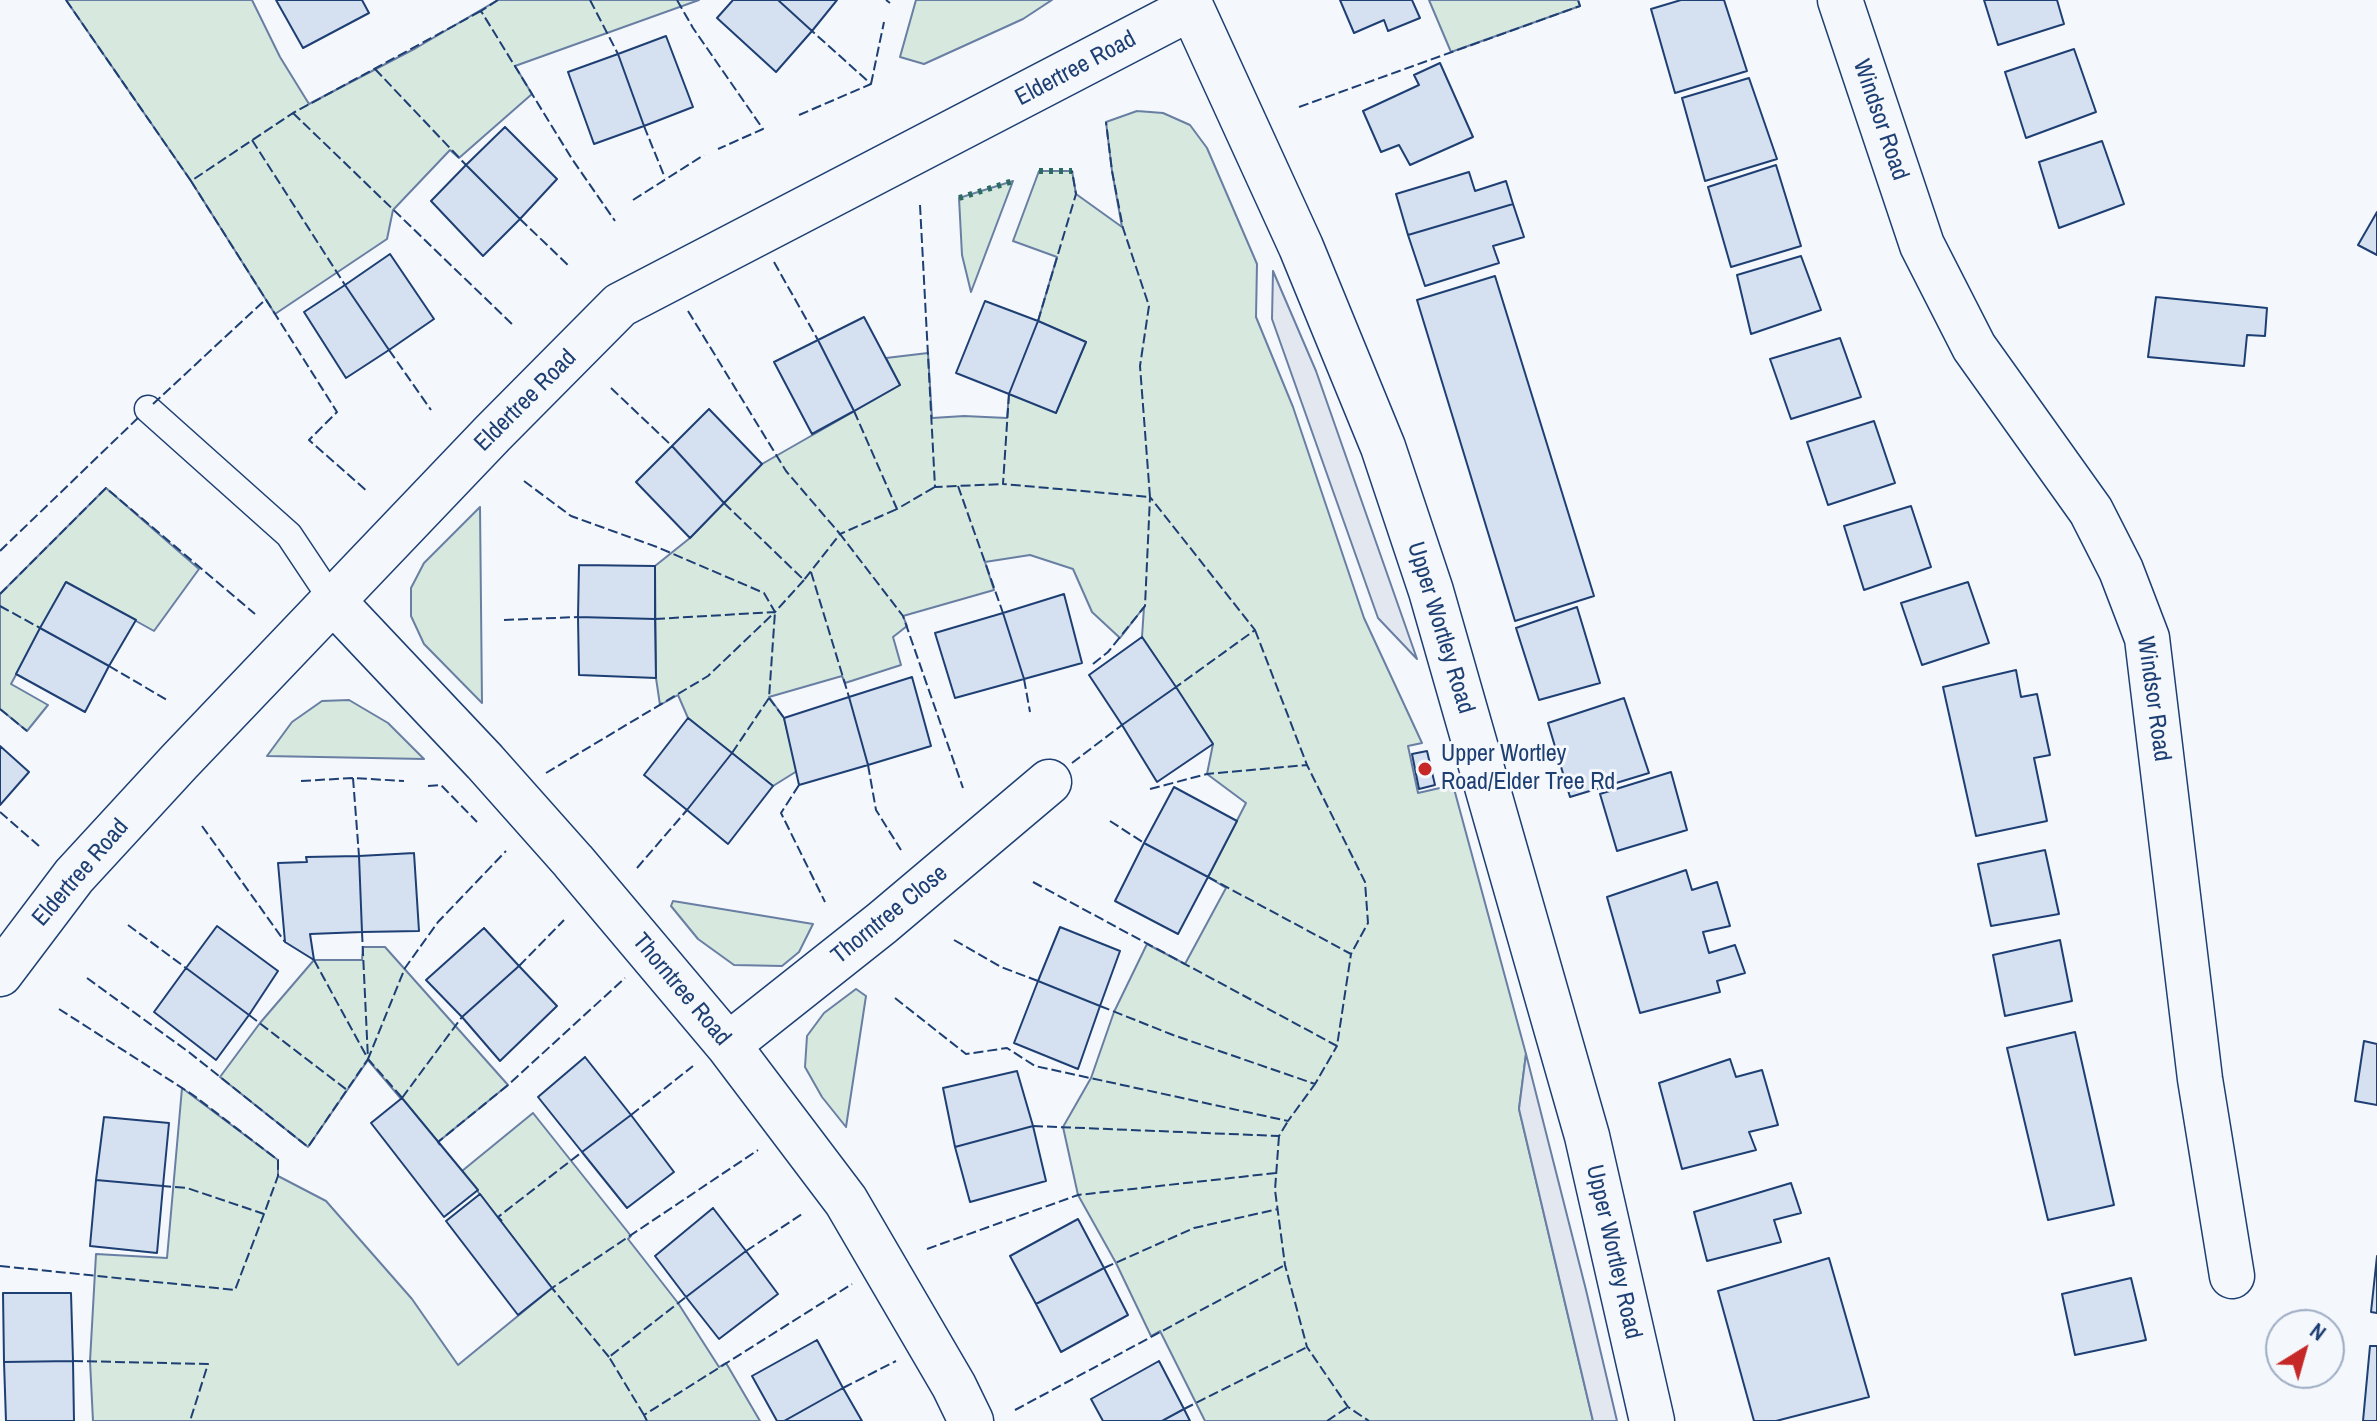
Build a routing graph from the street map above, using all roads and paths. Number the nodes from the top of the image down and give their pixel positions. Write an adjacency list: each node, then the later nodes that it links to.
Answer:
1 (1840, 0): 8 (street, Windsor Road)
2 (1190, 4): 4 (street, Eldertree Road); 10 (street, Upper Wortley Road)
3 (148, 409): 4 (lane)
4 (333, 601): 6 (street, Eldertree Road); 7 (street, Thorntree Road)
5 (1049, 782): 7 (street, Thorntree Close)
6 (0, 974)
7 (728, 1045): 9 (street, Thorntree Road)
8 (2232, 1276)
9 (971, 1421)
10 (1652, 1421)

